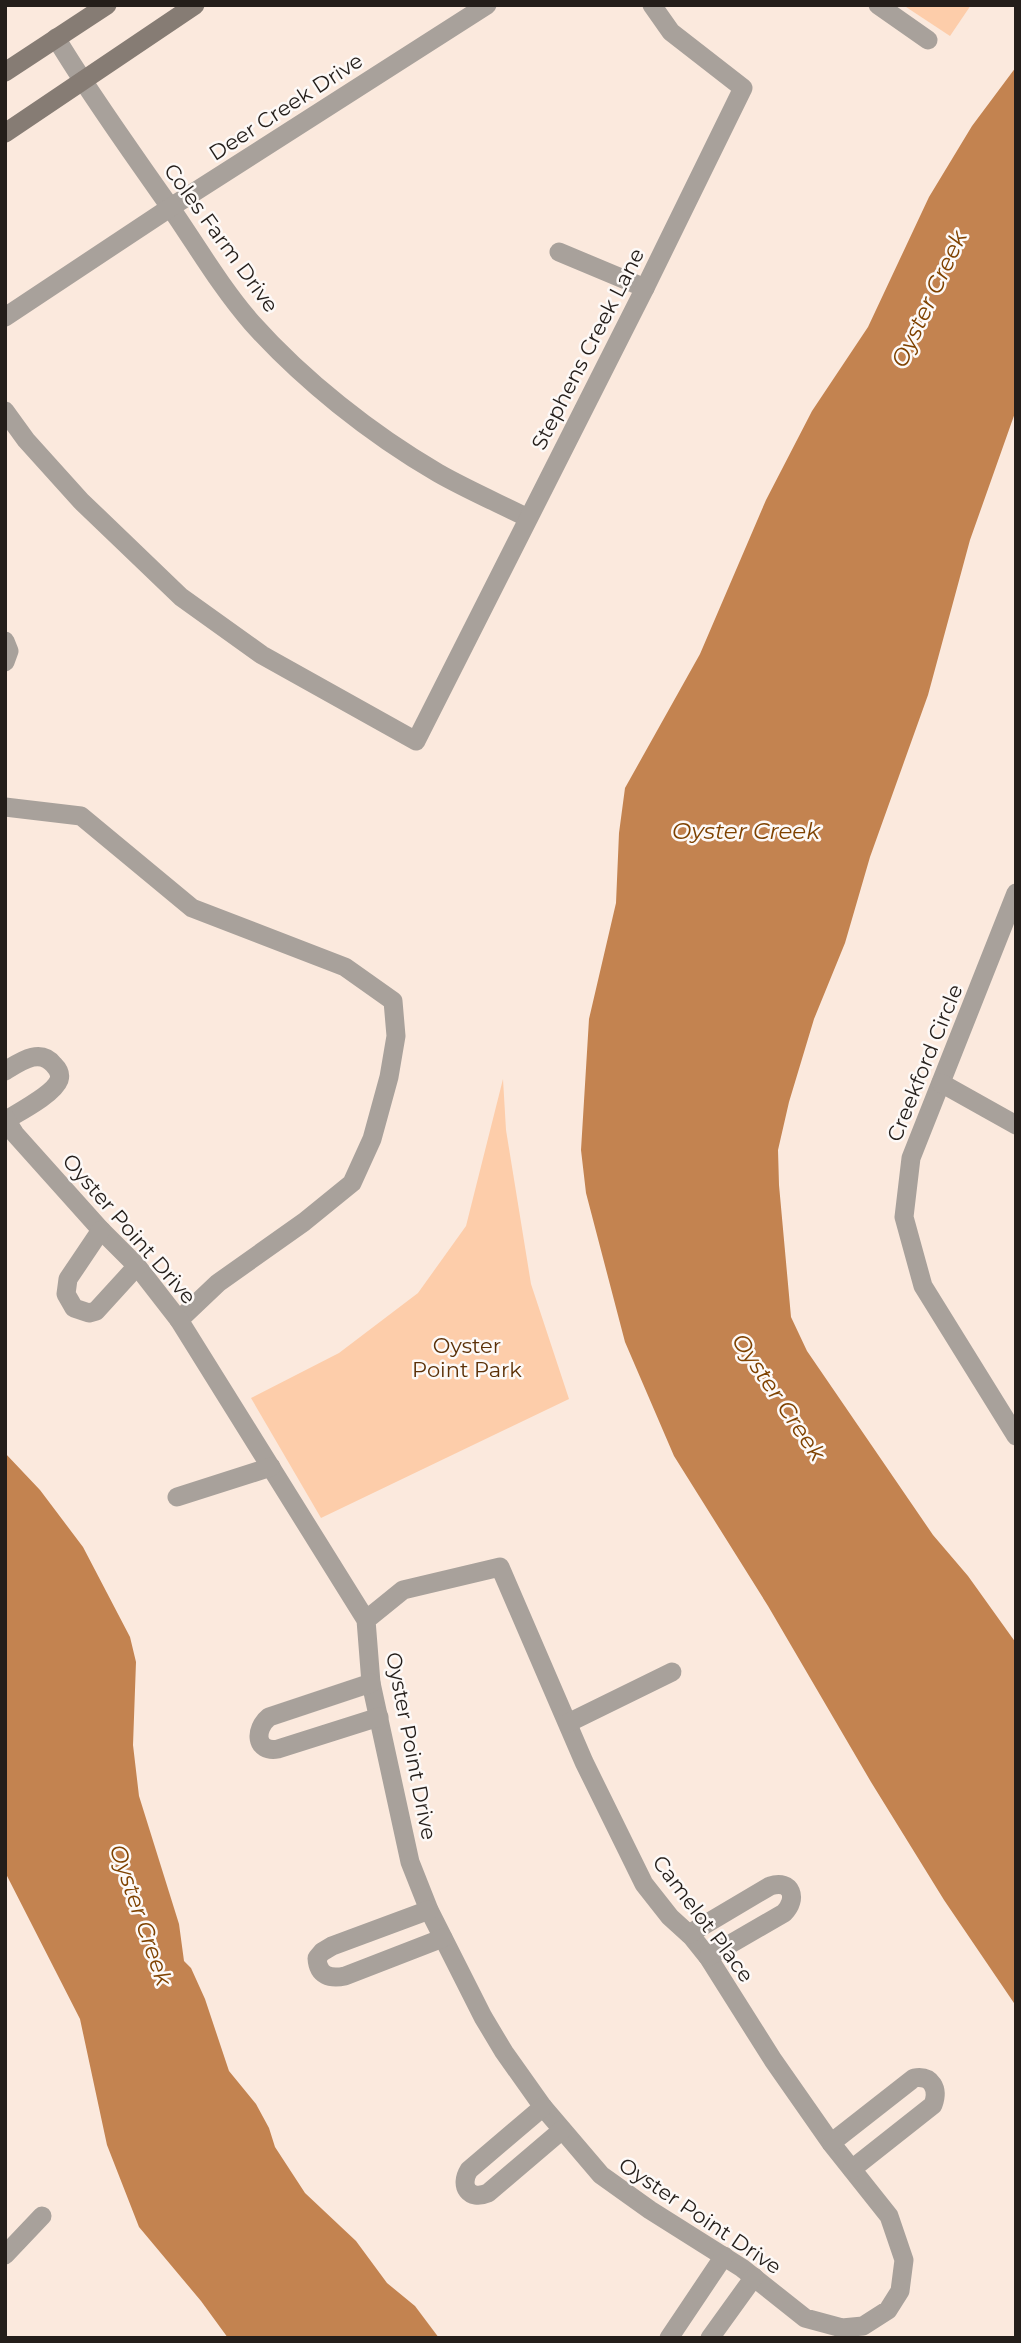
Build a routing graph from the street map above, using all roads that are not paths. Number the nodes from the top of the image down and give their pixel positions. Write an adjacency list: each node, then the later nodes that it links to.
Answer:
1 (107, 5): 6 (main road)
2 (195, 5): 9 (main road)
3 (487, 5): 11 (street, Deer Creek Drive)
4 (652, 5): 13 (street, Stephens Creek Lane)
5 (878, 5): 7 (street)
6 (56, 38): 8 (main road); 9 (street, Coles Farm Drive)
7 (928, 40)
8 (5, 72)
9 (82, 82): 10 (main road); 11 (street, Coles Farm Drive)
10 (5, 133)
11 (171, 207): 14 (street, Deer Creek Drive); 16 (street, Coles Farm Drive)
12 (559, 252): 13 (street)
13 (645, 288): 16 (street, Stephens Creek Lane)
14 (5, 317)
15 (5, 411): 16 (street, Stephens Creek Lane)
16 (528, 518)
17 (5, 641): 18 (street)
18 (5, 662)
19 (5, 807): 27 (street)
20 (1016, 893): 22 (street, Creekford Circle)
21 (5, 1070): 23 (street)
22 (942, 1083): 24 (street); 28 (street, Creekford Circle)
23 (6, 1119): 25 (street, Oyster Point Drive)
24 (1016, 1125)
25 (101, 1230): 26 (street, Oyster Point Drive); 26 (street)
26 (137, 1266): 27 (street, Oyster Point Drive)
27 (179, 1320): 29 (street, Oyster Point Drive)
28 (1016, 1436)
29 (271, 1467): 30 (street); 31 (street, Oyster Point Drive)
30 (177, 1497)
31 (366, 1620): 33 (street, Oyster Point Drive); 35 (street, Camelot Place)
32 (672, 1672): 35 (street)
33 (371, 1683): 34 (street, Oyster Point Drive); 34 (street)
34 (379, 1717): 36 (street, Oyster Point Drive)
35 (568, 1723): 37 (street, Camelot Place)
36 (429, 1910): 38 (street, Oyster Point Drive); 38 (street)
37 (689, 1934): 39 (street, Camelot Place); 39 (street)
38 (443, 1938): 40 (street, Oyster Point Drive)
39 (708, 1957): 42 (street, Camelot Place)
40 (543, 2106): 41 (street, Oyster Point Drive); 41 (street)
41 (562, 2130): 46 (street, Oyster Point Drive)
42 (831, 2143): 43 (street, Camelot Place); 43 (street)
43 (852, 2169): 48 (street, Camelot Place)
44 (43, 2216): 45 (street)
45 (5, 2255)
46 (724, 2256): 47 (street, Oyster Point Drive); 49 (street)
47 (754, 2277): 48 (street, Oyster Point Drive); 50 (street)
48 (825, 2323)
49 (668, 2338)
50 (710, 2338)

